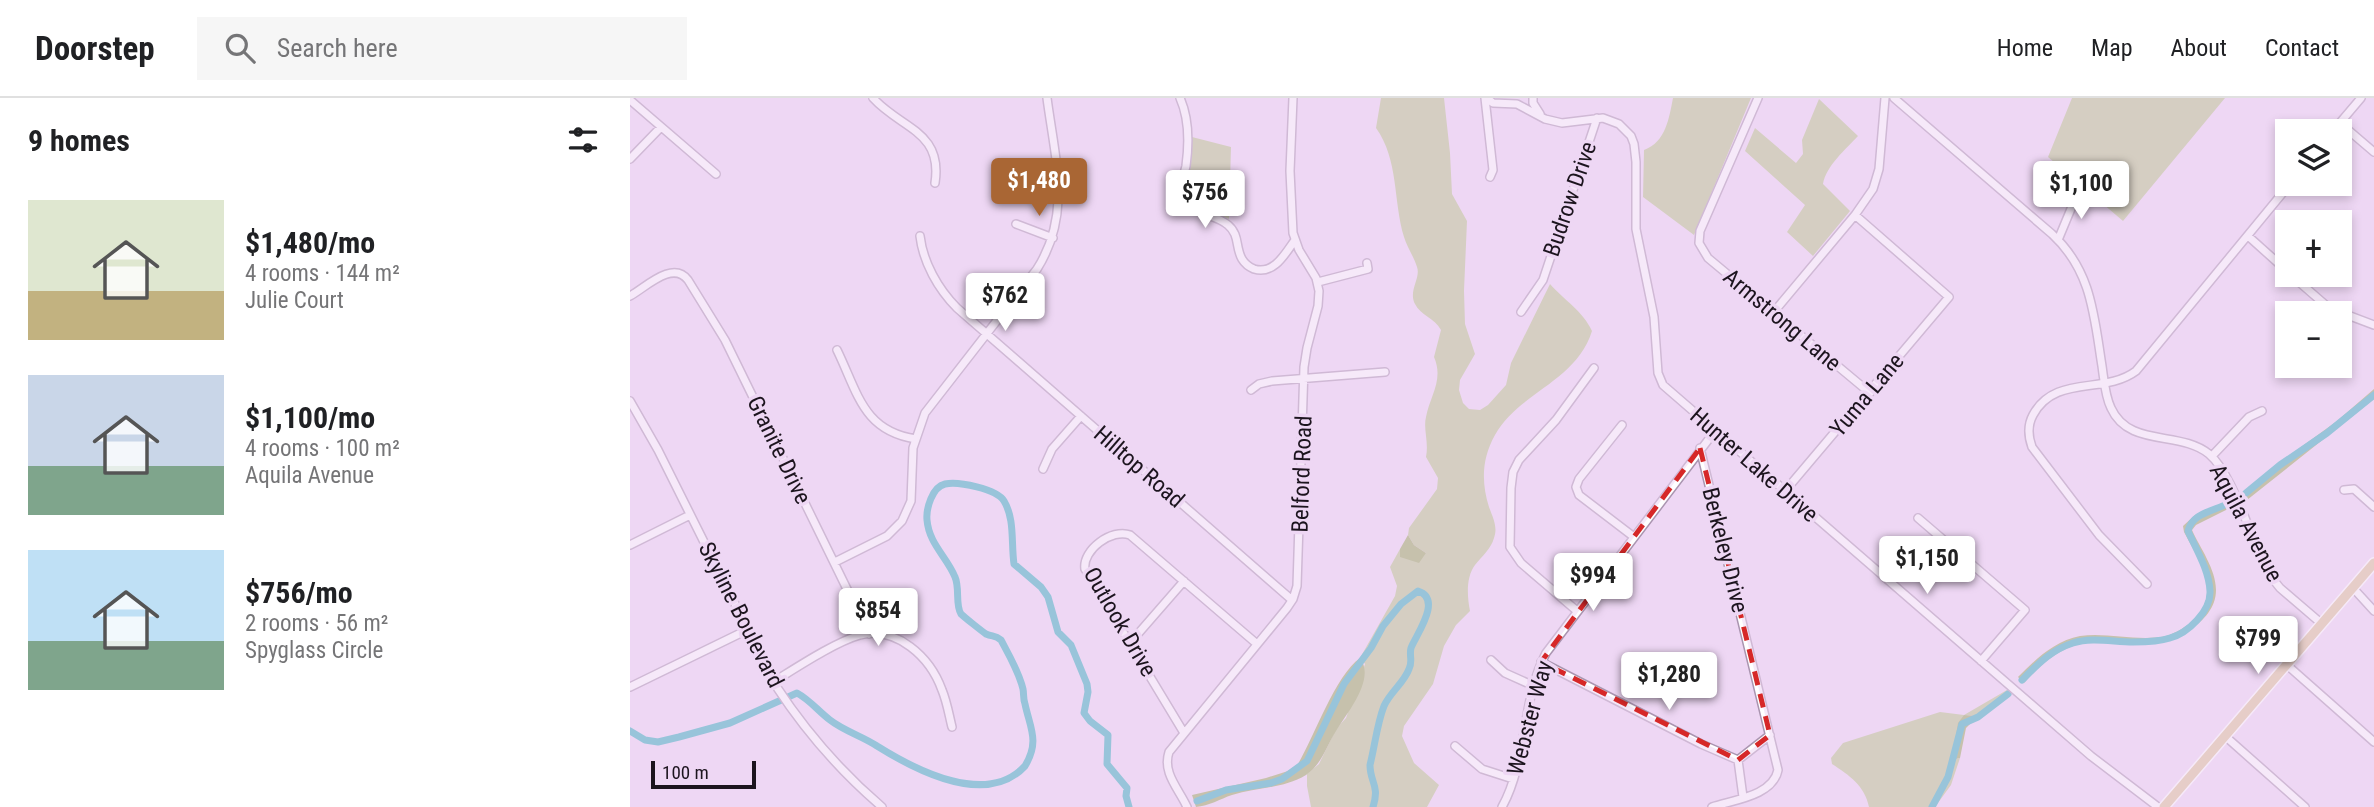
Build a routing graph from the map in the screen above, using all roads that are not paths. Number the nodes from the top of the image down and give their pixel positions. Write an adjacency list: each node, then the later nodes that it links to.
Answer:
1 (873, 98): 23 (street)
2 (1047, 98): 30 (street)
3 (1180, 98): 31 (street)
4 (1293, 98): 31 (street)
5 (1486, 98): 13 (street); 22 (street)
6 (1522, 98): 13 (street)
7 (1533, 98): 15 (street)
8 (1758, 98): 39 (street, Armstrong Lane)
9 (1885, 98): 26 (street)
10 (1894, 98): 32 (street, Aquila Avenue)
11 (2361, 98): 16 (street)
12 (630, 100): 17 (street)
13 (1510, 104): 15 (street)
14 (1597, 118): 15 (street); 38 (street, Budrow Drive); 53 (street, Hunter Lake Drive)
15 (1545, 119)
16 (2343, 119)
17 (661, 127): 20 (street); 21 (street)
18 (2352, 133): 19 (street)
19 (2374, 152)
20 (630, 159)
21 (716, 174)
22 (1490, 177)
23 (935, 183)
24 (2078, 192): 32 (street)
25 (2280, 196): 29 (street)
26 (1854, 215): 39 (street); 48 (street, Yuma Lane)
27 (1016, 224): 30 (street)
28 (920, 236): 41 (street, Hilltop Road)
29 (2248, 236): 33 (street); 46 (street)
30 (1053, 238): 41 (street)
31 (1294, 240): 35 (street)
32 (2058, 240): 46 (street, Aquila Avenue)
33 (2275, 260)
34 (1367, 263): 35 (street)
35 (1318, 282): 45 (street, Belford Road)
36 (2305, 287): 40 (street)
37 (630, 296): 65 (street, Granite Drive)
38 (1521, 312)
39 (1773, 313): 48 (street, Armstrong Lane)
40 (2373, 323)
41 (986, 333): 51 (street, Hilltop Road); 54 (street)
42 (837, 350): 54 (street)
43 (1594, 368): 71 (street)
44 (1385, 372): 45 (street)
45 (1304, 378): 47 (street); 70 (street, Belford Road)
46 (2105, 383): 56 (street, Aquila Avenue); 68 (street)
47 (1251, 390)
48 (1870, 393): 59 (street, Yuma Lane)
49 (630, 401): 61 (street, Skyline Boulevard)
50 (2262, 411): 56 (street)
51 (1081, 416): 57 (street); 70 (street, Hilltop Road)
52 (1622, 425): 63 (street)
53 (1715, 430): 55 (street, Webster Way); 59 (street, Hunter Lake Drive)
54 (916, 439): 65 (street)
55 (1700, 448): 63 (street, Webster Way); 87 (street, Berkeley Drive)
56 (2211, 456): 73 (street, Aquila Avenue)
57 (1043, 469)
58 (2344, 490): 60 (street)
59 (1785, 491): 79 (street, Hunter Lake Drive)
60 (2374, 507)
61 (690, 515): 64 (street); 74 (street, Skyline Boulevard)
62 (1918, 518): 79 (street)
63 (1634, 537): 71 (street, Webster Way)
64 (630, 545)
65 (835, 562): 75 (street, Granite Drive)
66 (2374, 563): 69 (main road)
67 (1184, 580): 76 (street); 76 (street, Outlook Drive); 77 (street, Outlook Drive)
68 (2147, 584)
69 (2353, 588): 72 (street); 73 (main road)
70 (1292, 600): 77 (street, Belford Road)
71 (1577, 611): 80 (street, Webster Way)
72 (2374, 611)
73 (2322, 624): 81 (main road)
74 (747, 630): 82 (street, Skyline Boulevard); 83 (street)
75 (870, 634): 82 (street); 85 (street)
76 (1130, 643): 86 (street, Outlook Drive)
77 (1257, 644): 86 (street, Belford Road)
78 (1491, 660): 84 (street)
79 (1981, 661): 98 (street, Hunter Lake Drive)
80 (1541, 662): 84 (street, Webster Way); 91 (street)
81 (2287, 664): 88 (main road); 89 (street)
82 (774, 682): 94 (street, Skyline Boulevard)
83 (630, 687)
84 (1534, 687): 92 (street, Webster Way)
85 (952, 727)
86 (1184, 733): 95 (street, Belford Road)
87 (1770, 735): 91 (street); 93 (street, Berkeley Drive)
88 (2225, 736): 99 (main road); 100 (street)
89 (2374, 743)
90 (1455, 746): 92 (street)
91 (1738, 760): 93 (street)
92 (1513, 779): 96 (street, Webster Way)
93 (1743, 797): 97 (street)
94 (882, 807)
95 (1188, 807)
96 (1502, 807)
97 (1712, 807)
98 (2158, 807)
99 (2164, 807)
100 (2305, 807)

